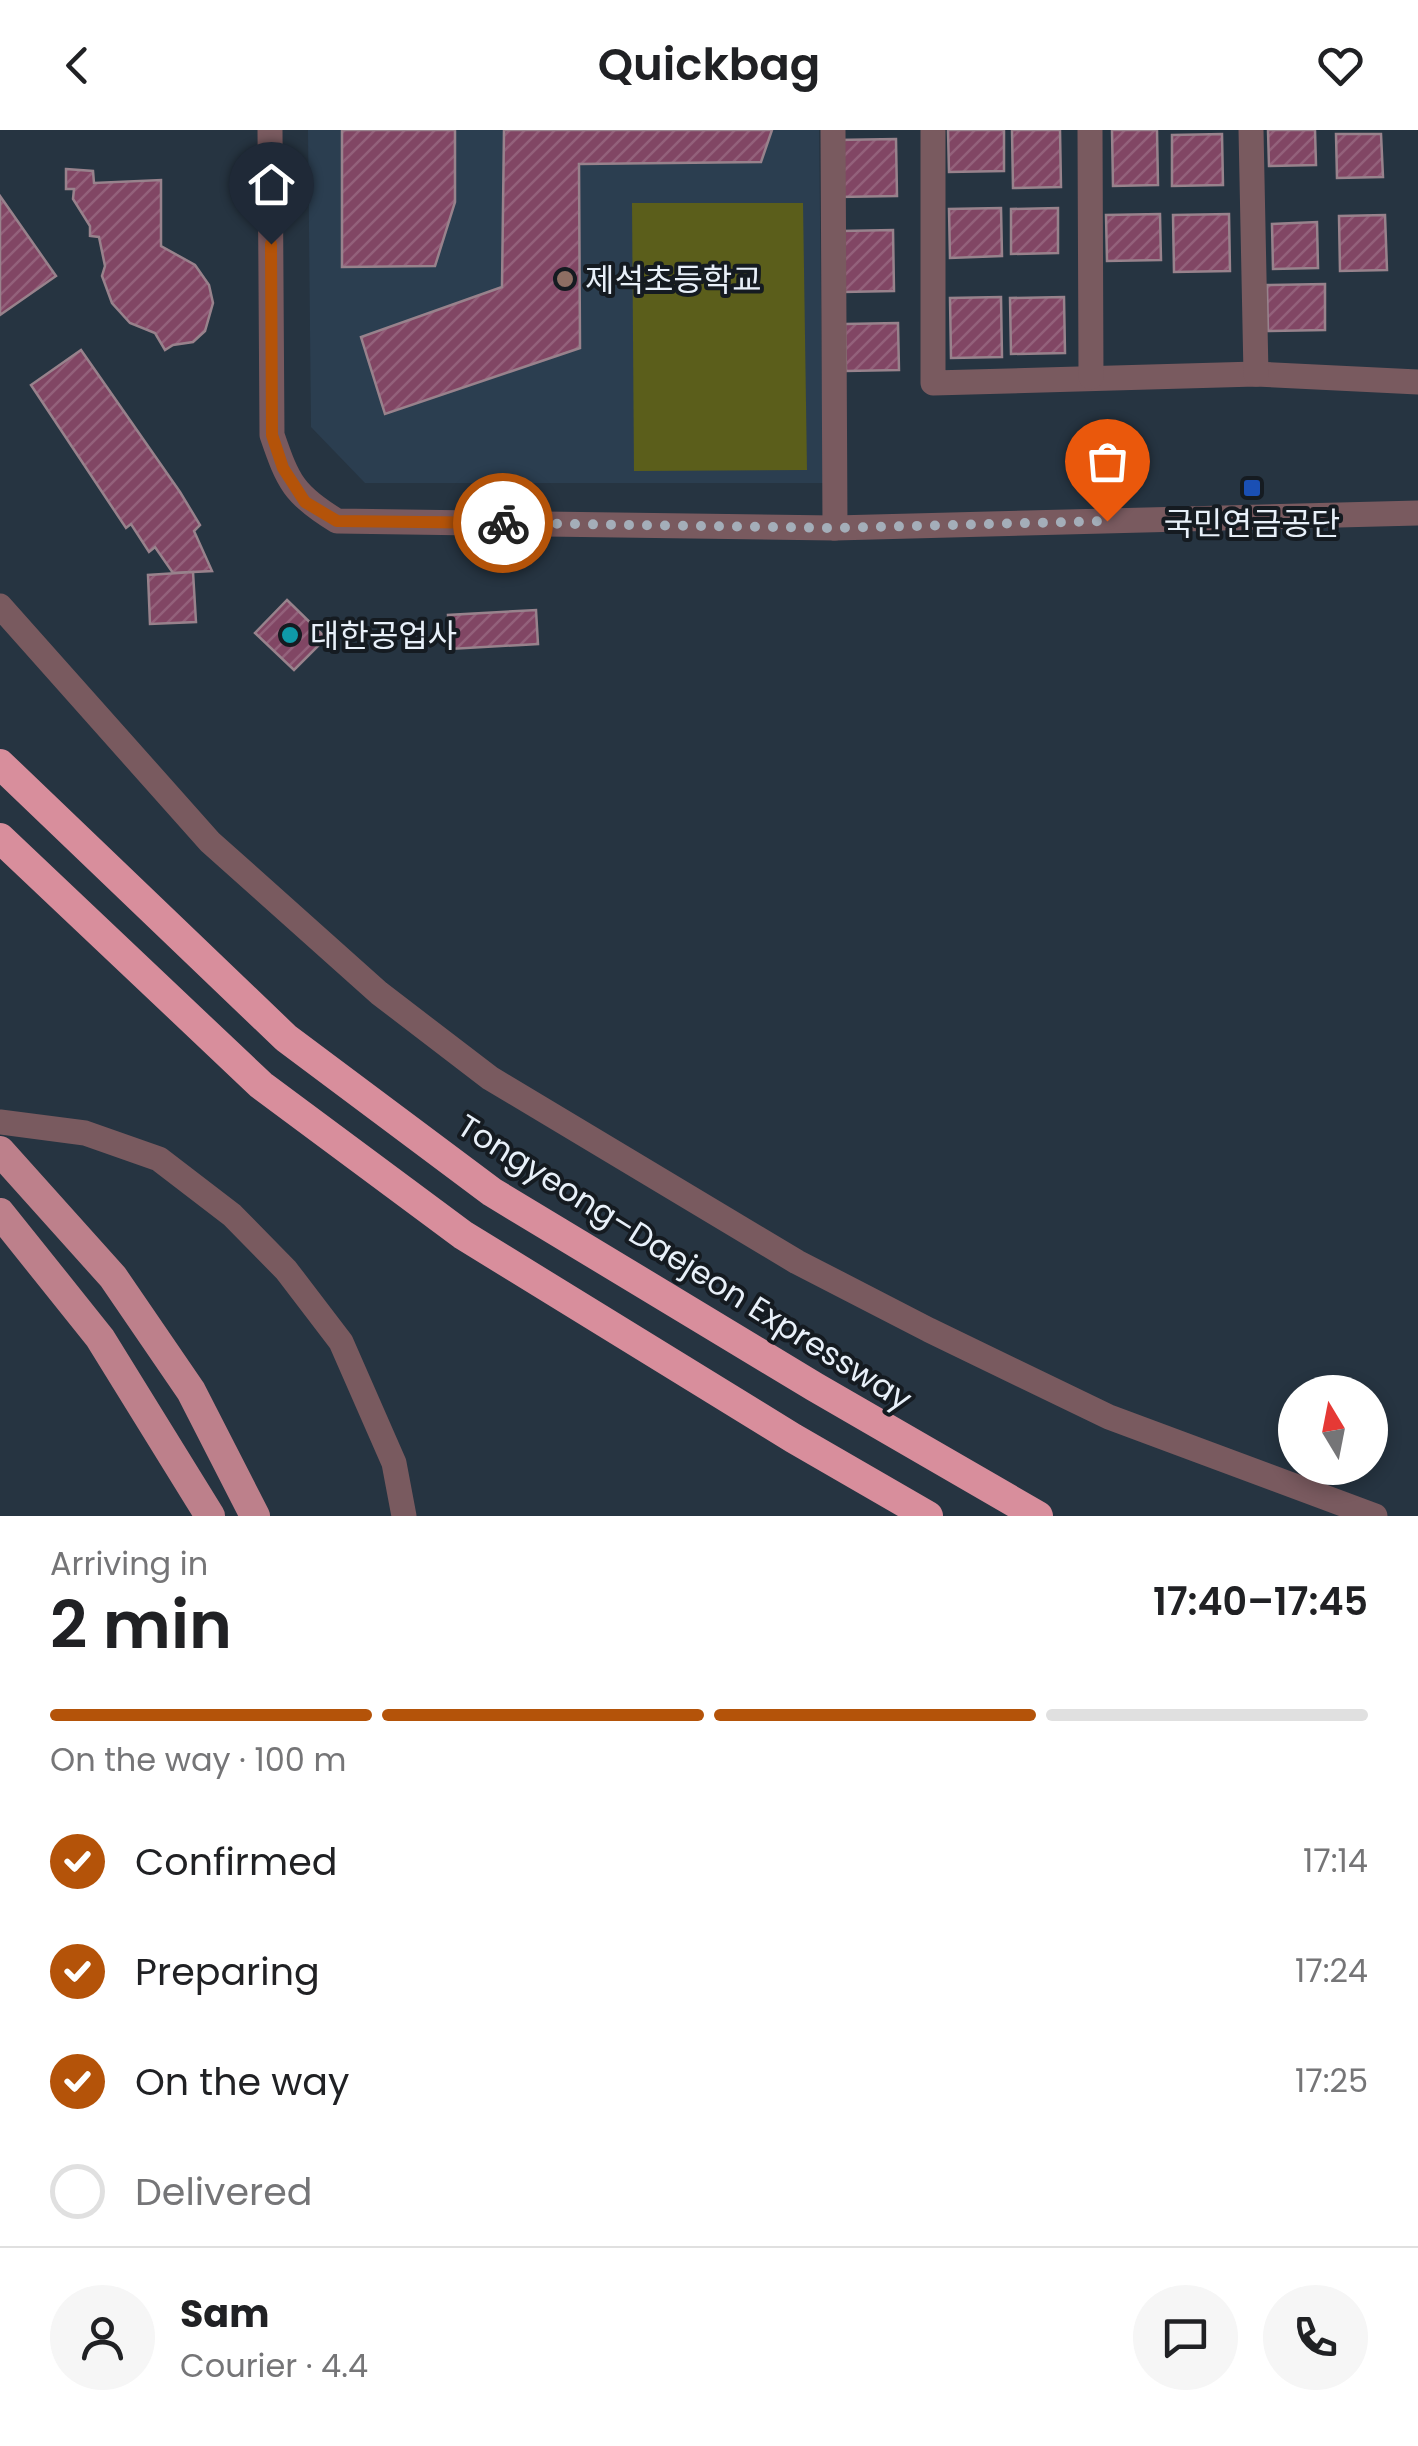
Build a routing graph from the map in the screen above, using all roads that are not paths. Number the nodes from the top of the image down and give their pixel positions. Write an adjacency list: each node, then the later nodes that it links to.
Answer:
1 (270, 130): 10 (street)
2 (833, 130): 10 (street)
3 (933, 130): 7 (street)
4 (1090, 130): 7 (street)
5 (1252, 130): 6 (street)
6 (1256, 374): 7 (street); 8 (street)
7 (1091, 377)
8 (1418, 382)
9 (1418, 513): 10 (street)
10 (835, 528)
11 (0, 606): 22 (street)
12 (0, 764): 21 (highway, Tongyeong–Daejeon Expressway)
13 (0, 838): 20 (highway)
14 (0, 1122): 19 (street)
15 (0, 1151): 18 (main road)
16 (0, 1213): 17 (main road)
17 (210, 1516)
18 (255, 1516)
19 (404, 1516)
20 (928, 1516)
21 (1038, 1516)
22 (1375, 1516)

